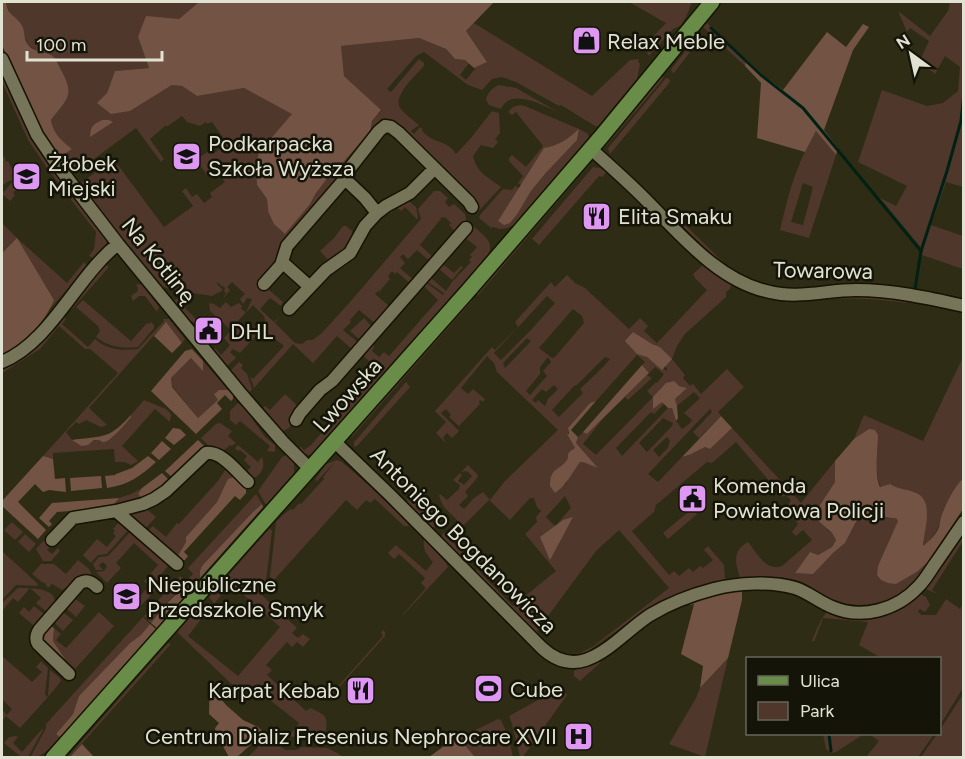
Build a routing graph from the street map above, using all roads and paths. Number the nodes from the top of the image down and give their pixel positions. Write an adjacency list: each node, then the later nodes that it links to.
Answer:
1 (702, 2): 3 (main road, Lwowska)
2 (712, 2): 3 (main road, Lwowska)
3 (668, 56): 5 (main road, Lwowska)
4 (2, 59): 11 (street, Na Kotlinę)
5 (591, 149): 15 (street, Towarowa); 19 (main road, Lwowska)
6 (434, 169): 7 (street); 8 (street); 9 (street)
7 (345, 179): 9 (street); 12 (street)
8 (472, 207)
9 (377, 213): 14 (street)
10 (466, 228): 18 (street)
11 (118, 244): 17 (street); 20 (street, Na Kotlinę)
12 (282, 262): 13 (street); 14 (street)
13 (264, 284)
14 (310, 287): 16 (street)
15 (963, 306)
16 (290, 309)
17 (2, 362)
18 (296, 420)
19 (335, 442): 20 (main road, Lwowska); 23 (street, Antoniego Bogdanowicza)
20 (310, 469): 28 (main road, Lwowska)
21 (248, 482): 22 (street)
22 (116, 511): 24 (street); 25 (street)
23 (963, 522)
24 (52, 540)
25 (177, 564)
26 (97, 588): 27 (street)
27 (69, 674)
28 (53, 758)

